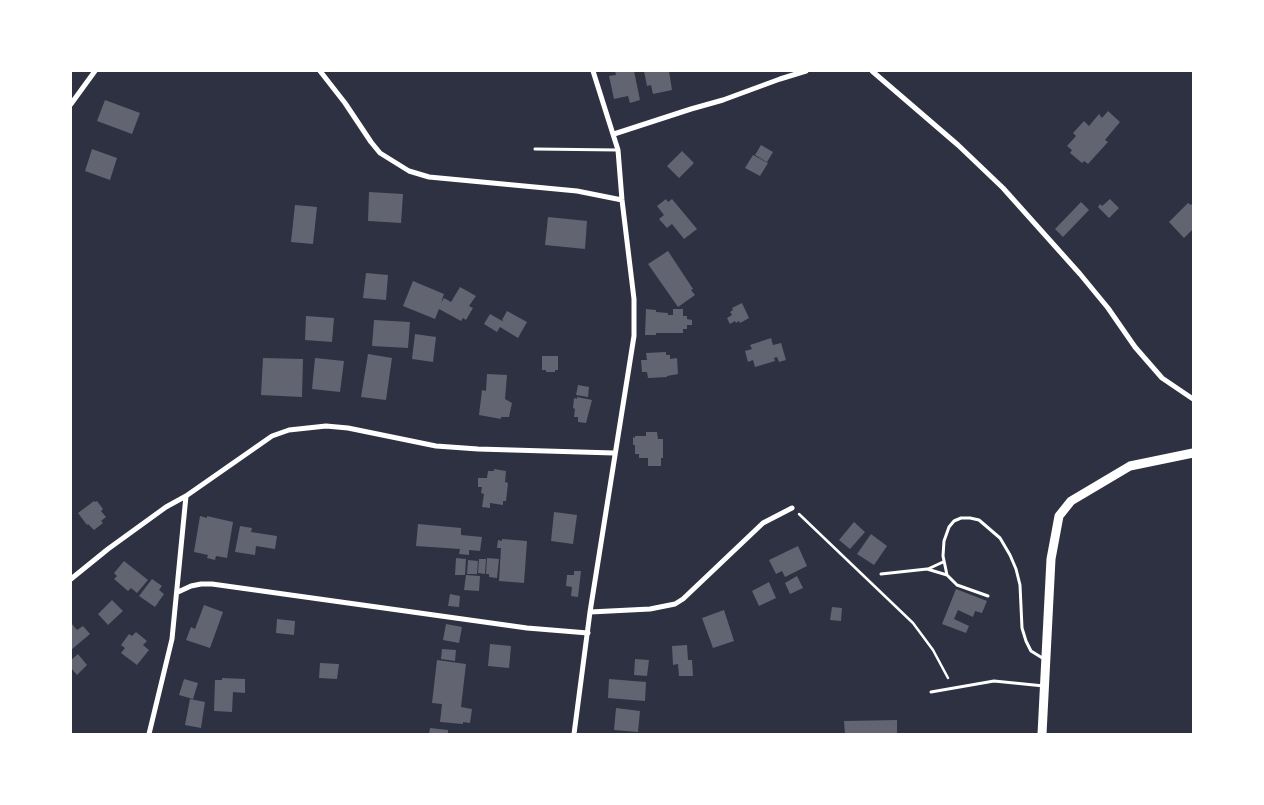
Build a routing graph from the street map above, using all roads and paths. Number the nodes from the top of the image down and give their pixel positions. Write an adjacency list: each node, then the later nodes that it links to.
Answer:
1 (95, 71): 6 (street)
2 (320, 71): 10 (street)
3 (593, 71): 7 (street)
4 (806, 71): 7 (street)
5 (872, 71): 11 (street)
6 (71, 104)
7 (614, 134): 9 (street)
8 (535, 149): 9 (lane)
9 (618, 150): 10 (street)
10 (622, 200): 12 (street)
11 (1193, 400)
12 (614, 454): 14 (street); 23 (street)
13 (1193, 454): 25 (main road)
14 (186, 496): 20 (street); 21 (street)
15 (792, 508): 23 (street); 26 (path)
16 (943, 562): 17 (lane); 19 (lane); 25 (lane)
17 (926, 569): 18 (lane); 19 (lane)
18 (881, 574)
19 (947, 575): 22 (lane)
20 (71, 579)
21 (178, 592): 24 (street); 29 (street)
22 (988, 596)
23 (590, 612): 24 (street)
24 (588, 634): 30 (street)
25 (1047, 661): 27 (main road)
26 (948, 678)
27 (1044, 686): 28 (lane); 31 (main road)
28 (930, 692)
29 (149, 734)
30 (574, 734)
31 (1042, 734)

